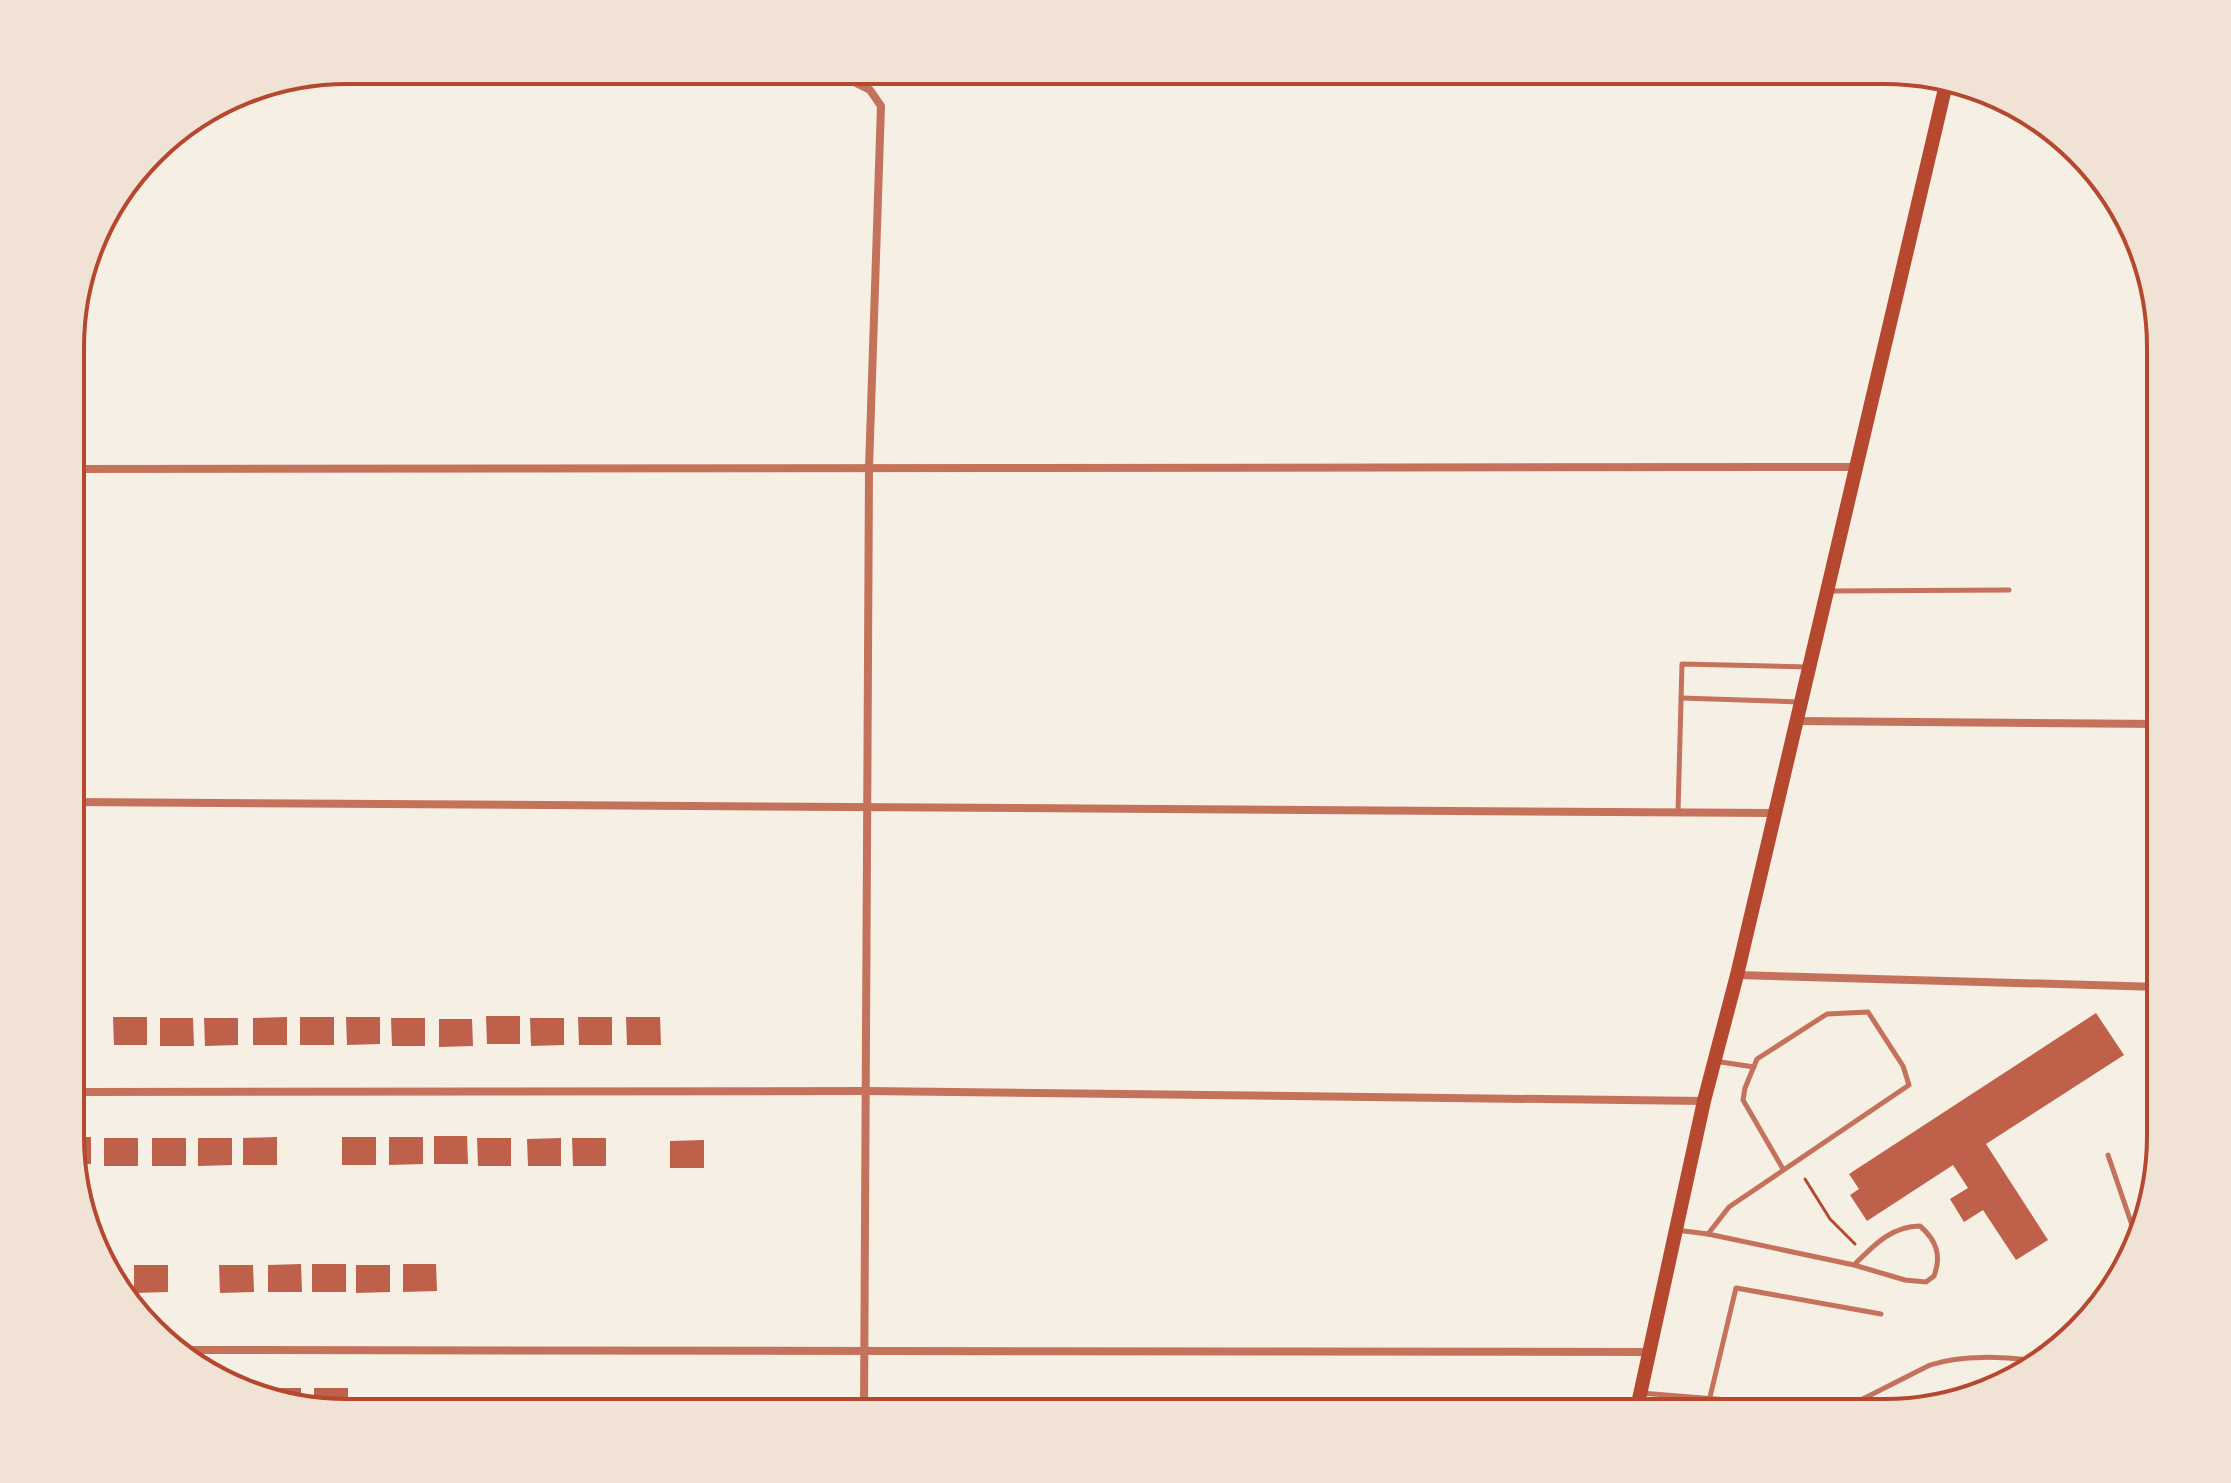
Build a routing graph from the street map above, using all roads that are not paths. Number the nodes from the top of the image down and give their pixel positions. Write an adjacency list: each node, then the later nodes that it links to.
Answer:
1 (858, 84): 5 (street)
2 (1944, 91): 3 (main road)
3 (1856, 467): 5 (street); 7 (main road)
4 (84, 469): 5 (street)
5 (869, 469): 14 (street)
6 (2009, 590): 7 (lane)
7 (1828, 591): 8 (main road)
8 (1809, 667): 9 (lane); 10 (main road)
9 (1681, 698): 10 (lane); 15 (lane)
10 (1801, 703): 11 (main road)
11 (1796, 721): 12 (street); 16 (main road)
12 (2146, 724)
13 (84, 802): 14 (street)
14 (867, 808): 15 (street); 21 (street)
15 (1678, 812): 16 (street)
16 (1775, 813): 17 (main road)
17 (1737, 975): 18 (street); 19 (main road)
18 (2146, 987)
19 (1713, 1061): 20 (lane); 23 (main road)
20 (1754, 1067): 25 (lane); 25 (lane)
21 (866, 1091): 22 (street); 23 (street); 32 (street)
22 (84, 1092)
23 (1704, 1101): 27 (main road)
24 (2108, 1155): 26 (lane)
25 (1783, 1169): 28 (lane)
26 (2132, 1224)
27 (1675, 1230): 28 (lane); 33 (main road)
28 (1708, 1234): 29 (lane)
29 (1854, 1265): 29 (lane)
30 (1881, 1314): 36 (lane)
31 (195, 1350): 32 (street)
32 (864, 1350): 33 (street); 40 (street)
33 (1649, 1352): 35 (main road)
34 (2023, 1359): 39 (lane)
35 (1640, 1393): 36 (lane); 37 (main road)
36 (1710, 1397): 38 (lane)
37 (1639, 1398)
38 (1716, 1398)
39 (1866, 1398)
40 (864, 1399)

